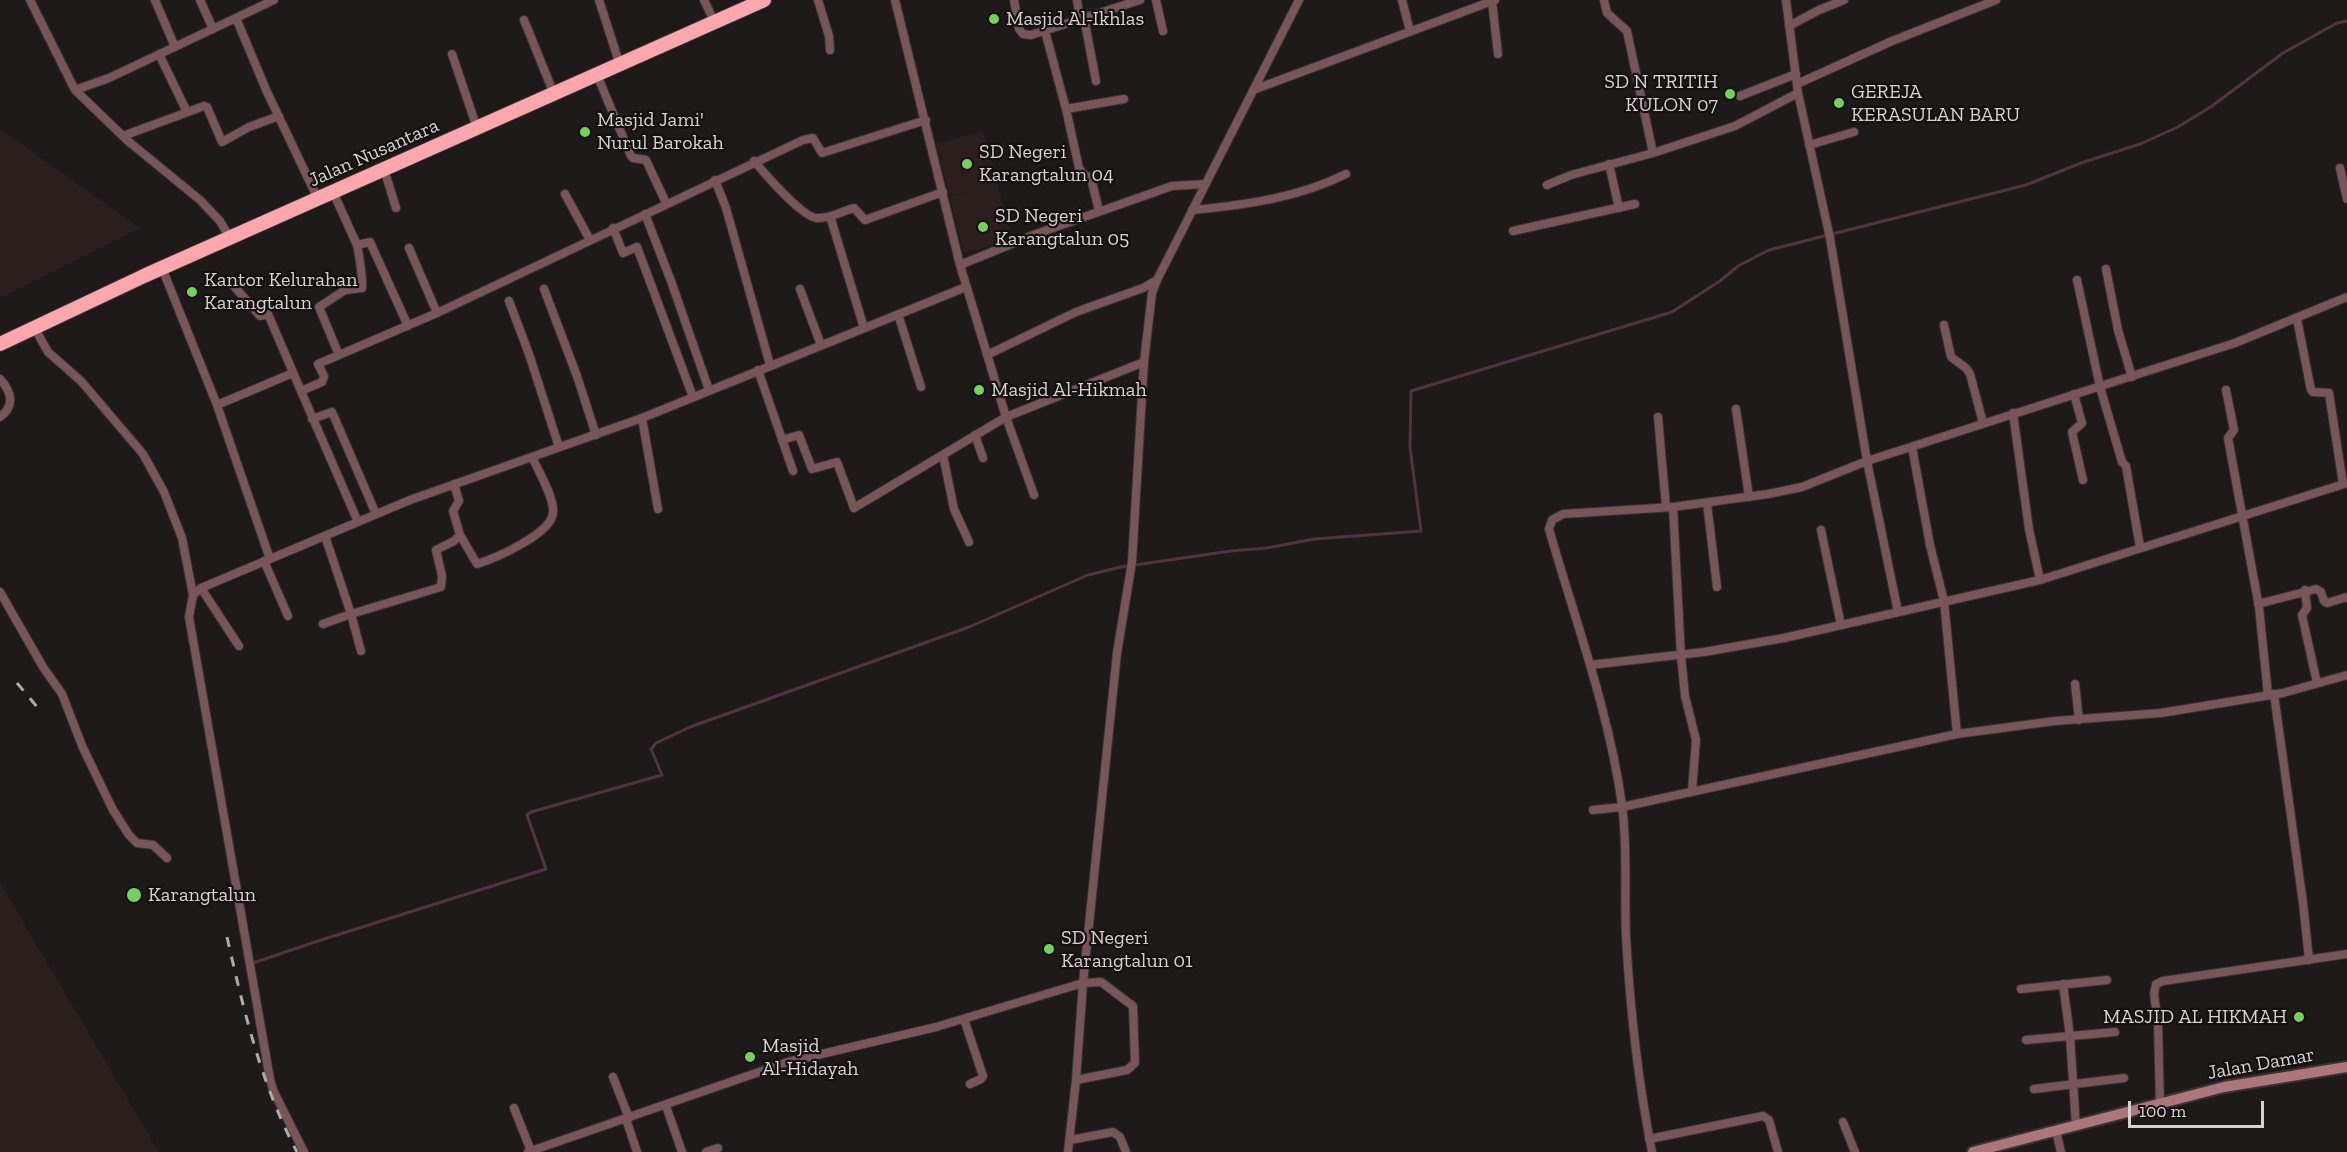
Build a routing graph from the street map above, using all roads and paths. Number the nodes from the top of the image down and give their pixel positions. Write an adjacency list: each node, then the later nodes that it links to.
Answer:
1 (30, 0): 40 (street)
2 (155, 0): 30 (street)
3 (200, 0): 26 (street)
4 (273, 0): 21 (street)
5 (599, 0): 35 (street)
6 (704, 0): 24 (street)
7 (818, 0): 31 (street)
8 (895, 0): 49 (street)
9 (1014, 0): 27 (street)
10 (1077, 0): 22 (street)
11 (1140, 0): 22 (street)
12 (1156, 0): 28 (street)
13 (1299, 0): 41 (street)
14 (1402, 0): 29 (street)
15 (1604, 0): 54 (street)
16 (1786, 0): 25 (street)
17 (1844, 0): 25 (street)
18 (1996, 0): 39 (street)
19 (759, 1): 24 (highway, Jalan Nusantara)
20 (1493, 1): 29 (street); 34 (street)
21 (236, 18): 26 (street); 48 (street)
22 (1082, 19): 27 (street); 38 (street)
23 (524, 20): 43 (street)
24 (714, 21): 35 (highway, Jalan Nusantara)
25 (1790, 26): 36 (street)
26 (213, 29): 30 (street)
27 (1045, 31): 46 (street)
28 (1163, 31)
29 (1410, 31): 41 (street)
30 (175, 47): 32 (street)
31 (830, 50)
32 (159, 54): 40 (street); 47 (street)
33 (452, 54): 50 (street)
34 (1498, 54)
35 (620, 64): 37 (highway, Jalan Nusantara)
36 (1796, 74): 39 (street); 44 (street)
37 (597, 75): 43 (highway, Jalan Nusantara); 68 (street)
38 (1096, 81)
39 (1797, 84): 42 (street)
40 (75, 90): 52 (street)
41 (1252, 90): 61 (street)
42 (1798, 93): 53 (street); 54 (street)
43 (554, 94): 50 (highway, Jalan Nusantara)
44 (1740, 96)
45 (1124, 99): 46 (street)
46 (1066, 108): 73 (street)
47 (187, 112): 48 (street); 52 (street)
48 (279, 116): 66 (street)
49 (926, 120): 55 (street); 64 (street)
50 (477, 128): 58 (highway, Jalan Nusantara)
51 (1854, 132): 53 (street)
52 (123, 136): 78 (street)
53 (1809, 146): 134 (street)
54 (1653, 153): 56 (street)
55 (754, 161): 60 (street); 75 (street)
56 (1609, 164): 62 (street); 71 (street)
57 (2340, 168): 67 (street)
58 (384, 169): 63 (highway, Jalan Nusantara); 70 (street)
59 (1346, 174): 72 (street)
60 (715, 180): 68 (street); 105 (street)
61 (1206, 184): 72 (street); 73 (street)
62 (1547, 185)
63 (333, 192): 66 (highway, Jalan Nusantara); 80 (street)
64 (943, 192): 75 (street); 82 (street)
65 (565, 194): 79 (street)
66 (318, 199): 78 (highway, Jalan Nusantara)
67 (2347, 199)
68 (666, 203): 74 (street)
69 (1635, 204): 71 (street)
70 (396, 208)
71 (1619, 208): 77 (street)
72 (1192, 210): 85 (street)
73 (1100, 211): 82 (street)
74 (645, 214): 76 (street); 112 (street)
75 (830, 216): 99 (street)
76 (614, 228): 79 (street); 116 (street)
77 (1513, 231)
78 (230, 238): 83 (highway, Jalan Nusantara)
79 (590, 240): 93 (street)
80 (357, 245): 97 (street); 102 (street)
81 (409, 248): 93 (street)
82 (960, 265): 88 (street)
83 (162, 268): 98 (highway, Jalan Nusantara); 117 (street)
84 (2106, 269): 108 (street)
85 (1156, 280): 103 (street); 104 (street)
86 (2077, 280): 111 (street)
87 (232, 285): 107 (street)
88 (966, 287): 94 (street); 103 (street)
89 (544, 289): 126 (street)
90 (800, 289): 101 (street)
91 (2347, 297): 95 (street)
92 (509, 301): 129 (street)
93 (437, 313): 97 (street)
94 (898, 314): 99 (street); 110 (street)
95 (2297, 319): 108 (street); 138 (street)
96 (1944, 325): 125 (street)
97 (408, 326): 102 (street)
98 (34, 327): 100 (highway, Jalan Nusantara); 158 (street)
99 (864, 328): 101 (street)
100 (0, 344)
101 (821, 345): 105 (street)
102 (339, 355): 114 (street)
103 (987, 355): 121 (street)
104 (1144, 362): 121 (street); 184 (street)
105 (770, 365): 106 (street)
106 (758, 370): 112 (street); 128 (street)
107 (293, 373): 114 (street); 117 (street)
108 (2132, 377): 111 (street)
109 (0, 379): 120 (street)
110 (921, 387)
111 (2100, 387): 115 (street); 151 (street)
112 (709, 390): 116 (street)
113 (2226, 390): 145 (street)
114 (301, 391): 124 (street)
115 (2074, 394): 119 (street); 136 (street)
116 (693, 396): 123 (street)
117 (217, 405): 152 (street)
118 (1736, 409): 140 (street)
119 (2013, 413): 125 (street); 153 (street)
120 (0, 417)
121 (1006, 417): 127 (street); 139 (street)
122 (1658, 417): 142 (street)
123 (642, 418): 126 (street); 143 (street)
124 (312, 419): 144 (street); 146 (street)
125 (1983, 423): 130 (street)
126 (596, 435): 129 (street)
127 (975, 435): 131 (street); 133 (street)
128 (782, 440): 131 (street); 135 (street)
129 (559, 447): 132 (street)
130 (1912, 447): 134 (street); 160 (street)
131 (943, 455): 150 (street)
132 (532, 457): 137 (street); 148 (street)
133 (983, 458)
134 (1867, 461): 140 (street); 162 (street)
135 (793, 471)
136 (2083, 480)
137 (454, 484): 144 (street); 148 (street)
138 (2345, 484): 145 (street)
139 (1034, 495)
140 (1749, 497): 141 (street)
141 (1707, 503): 142 (street); 154 (street)
142 (1669, 507): 169 (street); 170 (street)
143 (658, 508)
144 (376, 514): 146 (street)
145 (2240, 515): 151 (street); 161 (street)
146 (358, 522): 149 (street)
147 (1821, 530): 166 (street)
148 (460, 535): 163 (street)
149 (325, 536): 152 (street); 163 (street)
150 (969, 542)
151 (2140, 547): 153 (street)
152 (267, 560): 155 (street); 164 (street)
153 (2040, 580): 160 (street)
154 (1717, 587)
155 (201, 588): 158 (street); 167 (street)
156 (2305, 590): 159 (street); 161 (street); 173 (street)
157 (0, 592): 180 (street)
158 (192, 595): 208 (street)
159 (2347, 597)
160 (1944, 601): 162 (street); 176 (street)
161 (2258, 604): 174 (street)
162 (1898, 612): 166 (street)
163 (351, 614): 165 (street); 168 (street)
164 (288, 616)
165 (323, 624)
166 (1841, 625): 169 (street)
167 (239, 646)
168 (362, 651)
169 (1681, 656): 170 (street); 177 (street)
170 (1590, 665): 178 (street)
171 (2347, 675): 173 (street)
172 (2075, 684): 175 (street)
173 (2317, 684): 174 (street)
174 (2271, 694): 175 (street); 182 (street)
175 (2079, 720): 176 (street)
176 (1956, 734): 177 (street)
177 (1692, 791): 178 (street)
178 (1622, 807): 179 (street); 205 (street)
179 (1593, 810)
180 (166, 858)
181 (2347, 954): 182 (street)
182 (2309, 960): 198 (street)
183 (2107, 980): 185 (street)
184 (1083, 983): 187 (street); 194 (street); 194 (street)
185 (2063, 984): 186 (street); 189 (street)
186 (2021, 989)
187 (964, 1019): 195 (street); 199 (street)
188 (2115, 1032): 189 (street)
189 (2070, 1036): 190 (street); 196 (street)
190 (2026, 1040)
191 (2347, 1066): 198 (street, Jalan Damar)
192 (613, 1077): 201 (street)
193 (2124, 1078): 196 (street)
194 (1076, 1080): 206 (street)
195 (970, 1084)
196 (2073, 1084): 197 (street); 203 (street)
197 (2034, 1089)
198 (2160, 1104): 203 (street, Jalan Damar)
199 (666, 1106): 201 (street); 211 (street)
200 (514, 1108): 209 (street)
201 (627, 1119): 209 (street); 210 (street)
202 (1843, 1122): 217 (street)
203 (2076, 1126): 204 (street, Jalan Damar)
204 (2056, 1131): 218 (street, Jalan Damar); 219 (street)
205 (1649, 1139): 215 (street); 216 (street)
206 (1070, 1140): 213 (street); 214 (street)
207 (718, 1148): 212 (street)
208 (304, 1152)
209 (529, 1152)
210 (637, 1152)
211 (682, 1152)
212 (706, 1152)
213 (1068, 1152)
214 (1126, 1152)
215 (1652, 1152)
216 (1779, 1152)
217 (1855, 1152)
218 (1973, 1152)
219 (2061, 1152)

